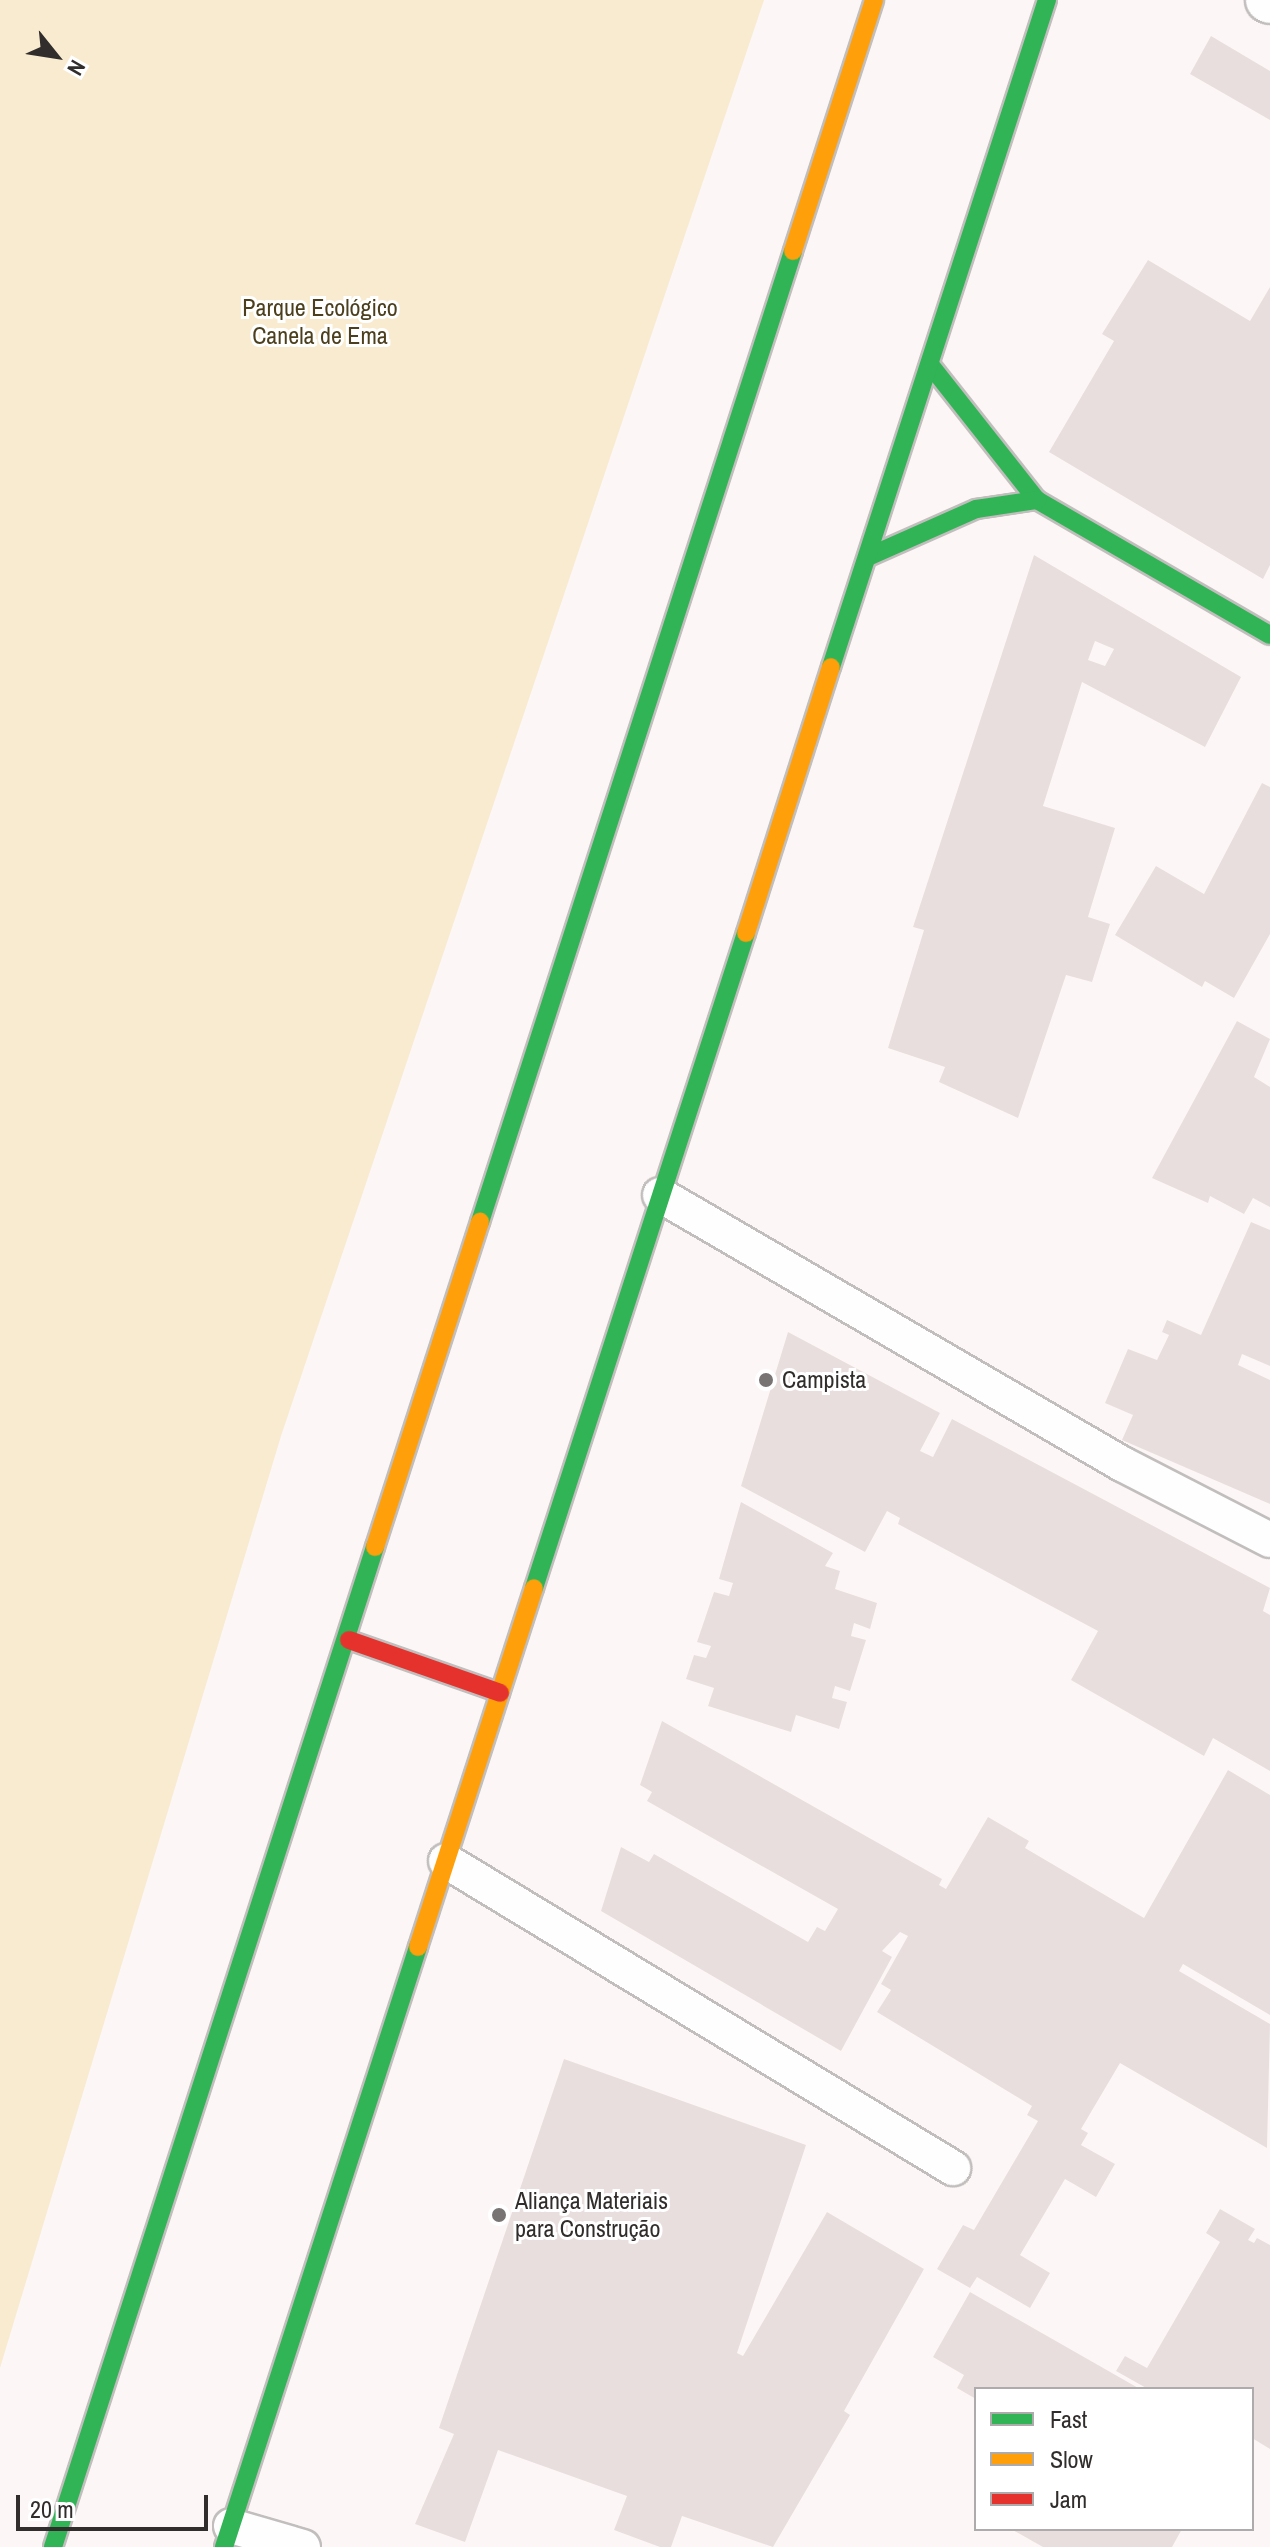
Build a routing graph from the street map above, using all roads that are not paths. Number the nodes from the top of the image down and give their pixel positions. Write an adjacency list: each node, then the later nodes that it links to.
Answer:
1 (874, 0): 9 (main road)
2 (1047, 0): 3 (main road)
3 (931, 366): 4 (main road); 5 (main road)
4 (1037, 500): 5 (main road); 6 (main road)
5 (870, 556): 7 (main road)
6 (1270, 635)
7 (660, 1195): 8 (lane); 10 (main road)
8 (1270, 1540)
9 (349, 1640): 10 (main road); 14 (main road)
10 (500, 1693): 11 (main road)
11 (446, 1861): 12 (lane); 13 (main road)
12 (953, 2168)
13 (228, 2536): 15 (lane)
14 (53, 2547)
15 (303, 2547)

